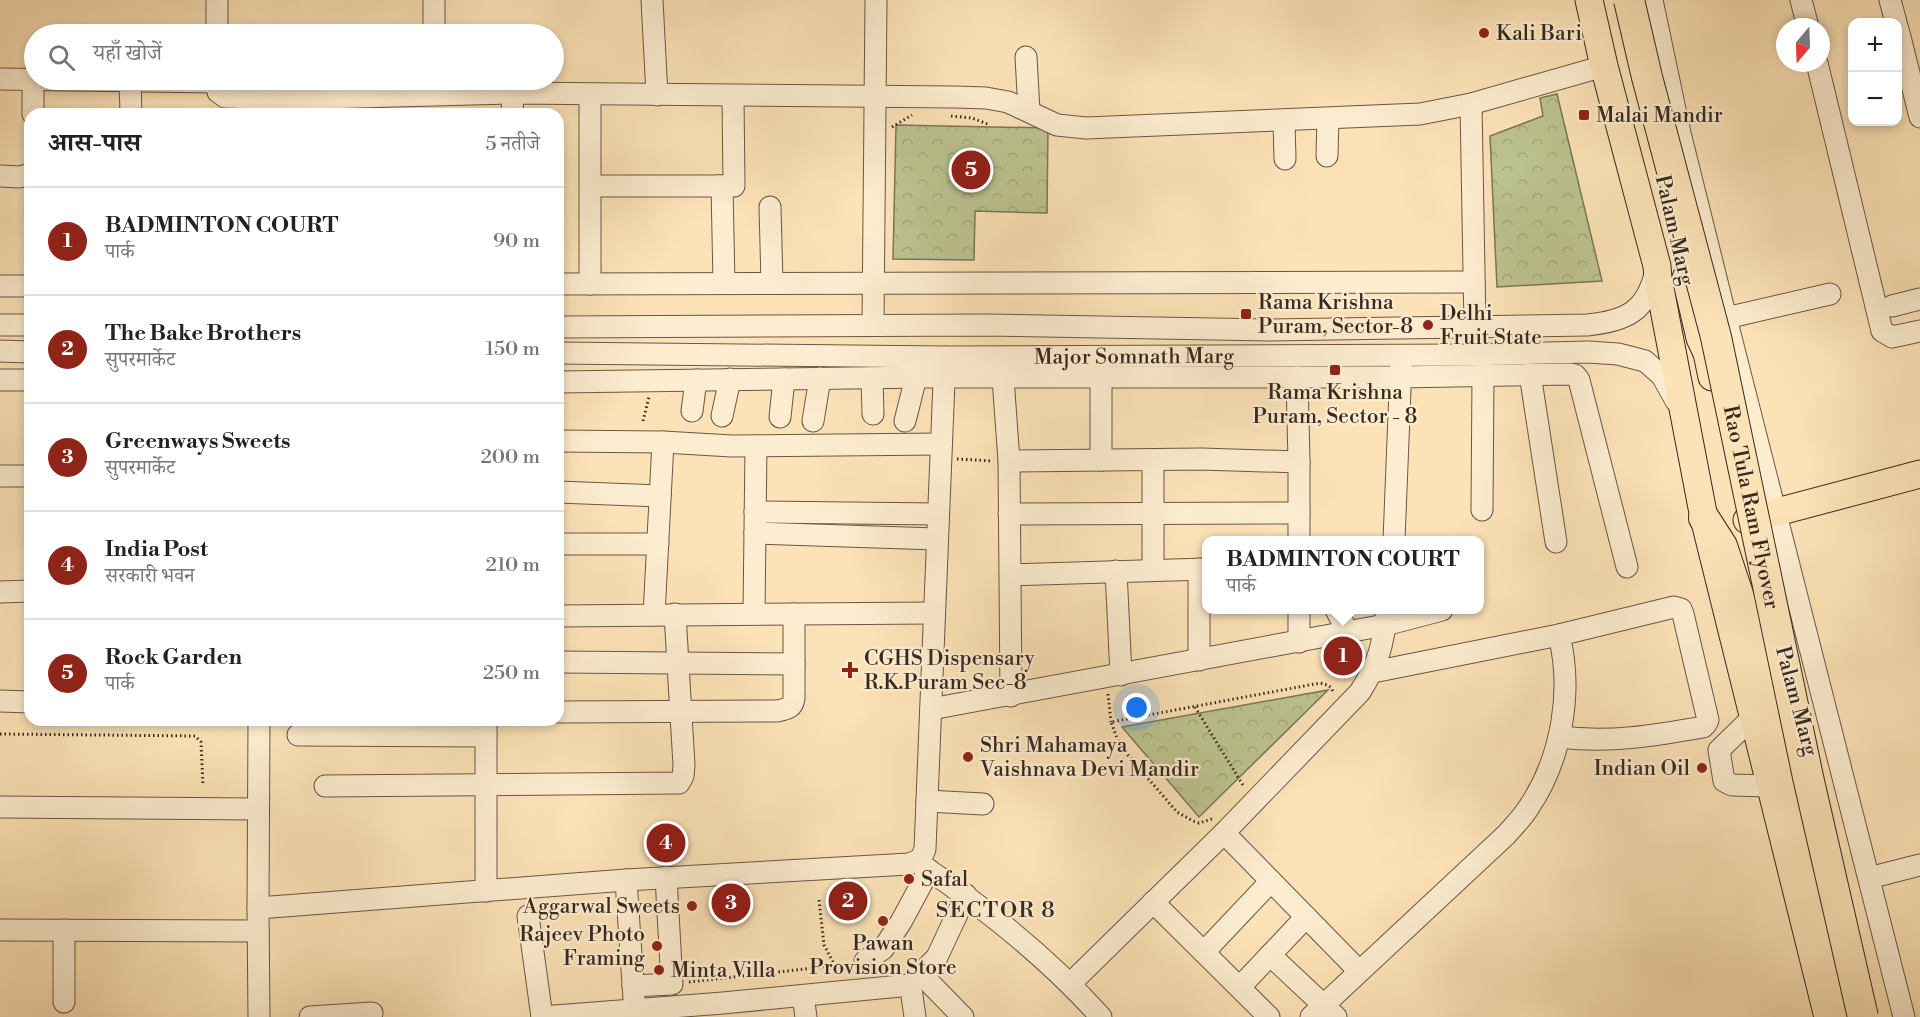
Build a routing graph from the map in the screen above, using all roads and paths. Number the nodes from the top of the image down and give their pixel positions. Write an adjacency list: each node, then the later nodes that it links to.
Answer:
1 (217, 0): 13 (street)
2 (434, 0): 14 (street)
3 (652, 0): 28 (street)
4 (876, 0): 30 (street)
5 (1589, 0): 17 (main road, Palam Marg)
6 (1621, 0): 122 (main road, Palam Marg)
7 (1629, 0): 222 (highway, Rao Tula Ram Flyover, bridge)
8 (1652, 0): 64 (street)
9 (1801, 0): 11 (street)
10 (1890, 0): 12 (street)
11 (1806, 18)
12 (1895, 18)
13 (217, 24)
14 (434, 24)
15 (1902, 40): 21 (street)
16 (1026, 57): 37 (street)
17 (1604, 66): 32 (street); 52 (main road, Palam Marg)
18 (1818, 72): 71 (street)
19 (0, 79): 20 (street)
20 (24, 80)
21 (1916, 80): 40 (street)
22 (33, 90): 35 (street)
23 (130, 90): 36 (street)
24 (218, 90): 34 (street)
25 (422, 90): 33 (street)
26 (449, 90): 31 (street)
27 (590, 95): 28 (street); 31 (street); 49 (street)
28 (657, 95): 29 (street)
29 (733, 96): 30 (street); 50 (street)
30 (875, 97): 37 (street); 56 (street)
31 (513, 104)
32 (1471, 104): 41 (street); 53 (street)
33 (359, 105): 34 (street)
34 (283, 107)
35 (33, 108)
36 (131, 108)
37 (1029, 111): 42 (street)
38 (921, 115): 44 (path)
39 (941, 116): 43 (path)
40 (1920, 117)
41 (1328, 119): 42 (street); 45 (street)
42 (1284, 121): 46 (street)
43 (990, 125)
44 (891, 128)
45 (1327, 156)
46 (1285, 159)
47 (0, 176): 48 (street)
48 (24, 176)
49 (591, 186): 50 (street); 58 (street)
50 (717, 186): 54 (street)
51 (770, 207): 55 (street)
52 (1658, 266): 68 (street, Major Somnath Marg); 95 (main road, Palam Marg)
53 (1474, 282): 56 (street); 70 (street)
54 (724, 283): 55 (street); 58 (street)
55 (772, 283): 56 (street)
56 (873, 283): 67 (street)
57 (564, 284): 58 (street)
58 (590, 284)
59 (0, 286): 60 (street)
60 (24, 286)
61 (1830, 294): 64 (street)
62 (1920, 299): 63 (street)
63 (1892, 306)
64 (1726, 318): 116 (street)
65 (0, 325): 66 (street)
66 (24, 325)
67 (873, 325): 69 (street, Major Somnath Marg); 70 (street, Major Somnath Marg)
68 (1587, 325): 70 (street, Major Somnath Marg); 74 (street)
69 (564, 327)
70 (1475, 327)
71 (1920, 331)
72 (0, 351): 73 (street)
73 (24, 352)
74 (1588, 352): 76 (street, Major Somnath Marg); 95 (street, Major Somnath Marg)
75 (564, 353): 77 (street, Major Somnath Marg)
76 (1401, 355): 77 (street, Major Somnath Marg); 82 (street)
77 (944, 367): 80 (street); 85 (street); 105 (street)
78 (1530, 374): 79 (street); 127 (street); 130 (street)
79 (1483, 375): 82 (street); 115 (street)
80 (916, 377): 84 (street); 100 (street)
81 (1297, 377): 82 (street); 86 (street); 109 (street)
82 (1400, 377): 125 (street)
83 (820, 378): 84 (street); 88 (street); 101 (street)
84 (872, 378): 96 (street)
85 (1003, 378): 86 (street); 108 (street)
86 (1101, 378): 106 (street)
87 (730, 379): 88 (street); 91 (street); 97 (street)
88 (784, 379): 98 (street)
89 (0, 380): 90 (street)
90 (24, 380)
91 (696, 380): 92 (street); 94 (street)
92 (652, 381): 93 (street); 99 (path)
93 (564, 382)
94 (692, 411)
95 (1683, 413): 121 (main road, Palam Marg)
96 (873, 414)
97 (722, 416)
98 (780, 417)
99 (644, 421)
100 (905, 421)
101 (813, 422)
102 (564, 441): 103 (street)
103 (663, 442): 104 (street); 114 (street)
104 (756, 446): 105 (street); 123 (street)
105 (940, 451): 108 (path); 119 (street)
106 (1101, 460): 107 (street); 108 (street)
107 (1153, 460): 109 (street); 117 (street)
108 (1009, 461): 120 (street)
109 (1299, 462): 118 (street)
110 (1920, 474): 116 (main road)
111 (0, 476): 112 (street)
112 (24, 476)
113 (564, 492): 114 (street)
114 (660, 496): 129 (street)
115 (1482, 510)
116 (1776, 512): 122 (main road); 184 (street)
117 (1153, 513): 118 (street); 120 (street); 132 (street)
118 (1299, 513): 124 (street)
119 (938, 514): 123 (street); 126 (street)
120 (1009, 514): 134 (street)
121 (1704, 518): 164 (main road, Palam Marg); 221 (highway, Rao Tula Ram Flyover)
122 (1747, 520): 223 (main road, Palam Marg)
123 (755, 523): 126 (street); 139 (street)
124 (1299, 536)
125 (1394, 536)
126 (936, 539): 138 (street)
127 (1556, 542)
128 (564, 544): 129 (street)
129 (658, 544): 144 (street)
130 (1627, 567)
131 (1202, 569): 132 (street)
132 (1153, 570): 133 (street)
133 (1116, 571): 134 (street); 155 (street)
134 (1010, 575): 156 (street)
135 (24, 591): 136 (street)
136 (0, 592)
137 (1202, 592): 150 (street)
138 (933, 613): 140 (street); 161 (street)
139 (754, 614): 140 (street); 144 (street)
140 (794, 614): 153 (street)
141 (1299, 614): 149 (street)
142 (1339, 614): 147 (street)
143 (1407, 614): 146 (street)
144 (665, 615): 145 (street); 152 (street)
145 (564, 616)
146 (1386, 617): 147 (street); 154 (street)
147 (1348, 632): 149 (street)
148 (1559, 634): 154 (street); 170 (street); 170 (street)
149 (1299, 642): 150 (street)
150 (1199, 660): 155 (street)
151 (564, 662): 152 (street)
152 (678, 662): 153 (street); 162 (street)
153 (794, 664): 162 (street)
154 (1373, 672): 180 (street)
155 (1114, 676): 156 (street); 165 (path)
156 (1011, 696): 161 (street)
157 (0, 701): 159 (street)
158 (1330, 701): 160 (path)
159 (24, 702)
160 (1194, 706): 165 (path); 175 (path)
161 (931, 709): 176 (street)
162 (680, 711): 163 (street); 171 (street)
163 (564, 712)
164 (1752, 718): 174 (main road, Palam Marg); 174 (street)
165 (1111, 722): 180 (path)
166 (259, 726): 179 (street)
167 (486, 728): 169 (street); 171 (street)
168 (0, 734): 172 (path)
169 (298, 735)
170 (1559, 737): 200 (street)
171 (484, 785): 173 (street); 187 (street)
172 (203, 786)
173 (325, 786)
174 (1770, 786): 220 (main road, Palam Marg)
175 (1244, 787)
176 (927, 801): 177 (street); 182 (street)
177 (983, 804)
178 (0, 807): 179 (street)
179 (258, 809): 191 (street)
180 (1224, 833): 186 (street); 190 (street)
181 (1920, 865): 184 (street)
182 (923, 866): 183 (street); 188 (street); 199 (street)
183 (666, 878): 185 (street); 202 (street)
184 (1869, 878): 224 (street)
185 (626, 880): 187 (street); 204 (street)
186 (1271, 881): 193 (street); 197 (street)
187 (486, 891): 191 (street)
188 (966, 895): 201 (street); 203 (street)
189 (819, 900): 202 (path)
190 (1153, 902): 197 (street); 203 (street)
191 (258, 908): 196 (street)
192 (528, 916): 214 (street)
193 (1306, 917): 198 (street); 200 (street)
194 (0, 930): 195 (street)
195 (64, 930): 196 (street); 207 (street)
196 (258, 931): 212 (street)
197 (1204, 952): 205 (street)
198 (1270, 955): 205 (street); 211 (street)
199 (865, 961)
200 (1359, 971): 211 (street)
201 (916, 980): 206 (street); 216 (street); 217 (street)
202 (672, 984): 204 (street)
203 (1071, 984): 218 (street)
204 (633, 986): 210 (street)
205 (1240, 987): 219 (street)
206 (803, 996): 208 (street); 215 (street)
207 (64, 1002)
208 (716, 1010): 210 (street)
209 (372, 1013): 213 (street)
210 (634, 1013): 214 (street)
211 (1323, 1013)
212 (259, 1017)
213 (310, 1017)
214 (542, 1017)
215 (806, 1017)
216 (915, 1017)
217 (963, 1017)
218 (1101, 1017)
219 (1269, 1017)
220 (1828, 1017)
221 (1848, 1017)
222 (1863, 1017)
223 (1878, 1017)
224 (1904, 1017)

